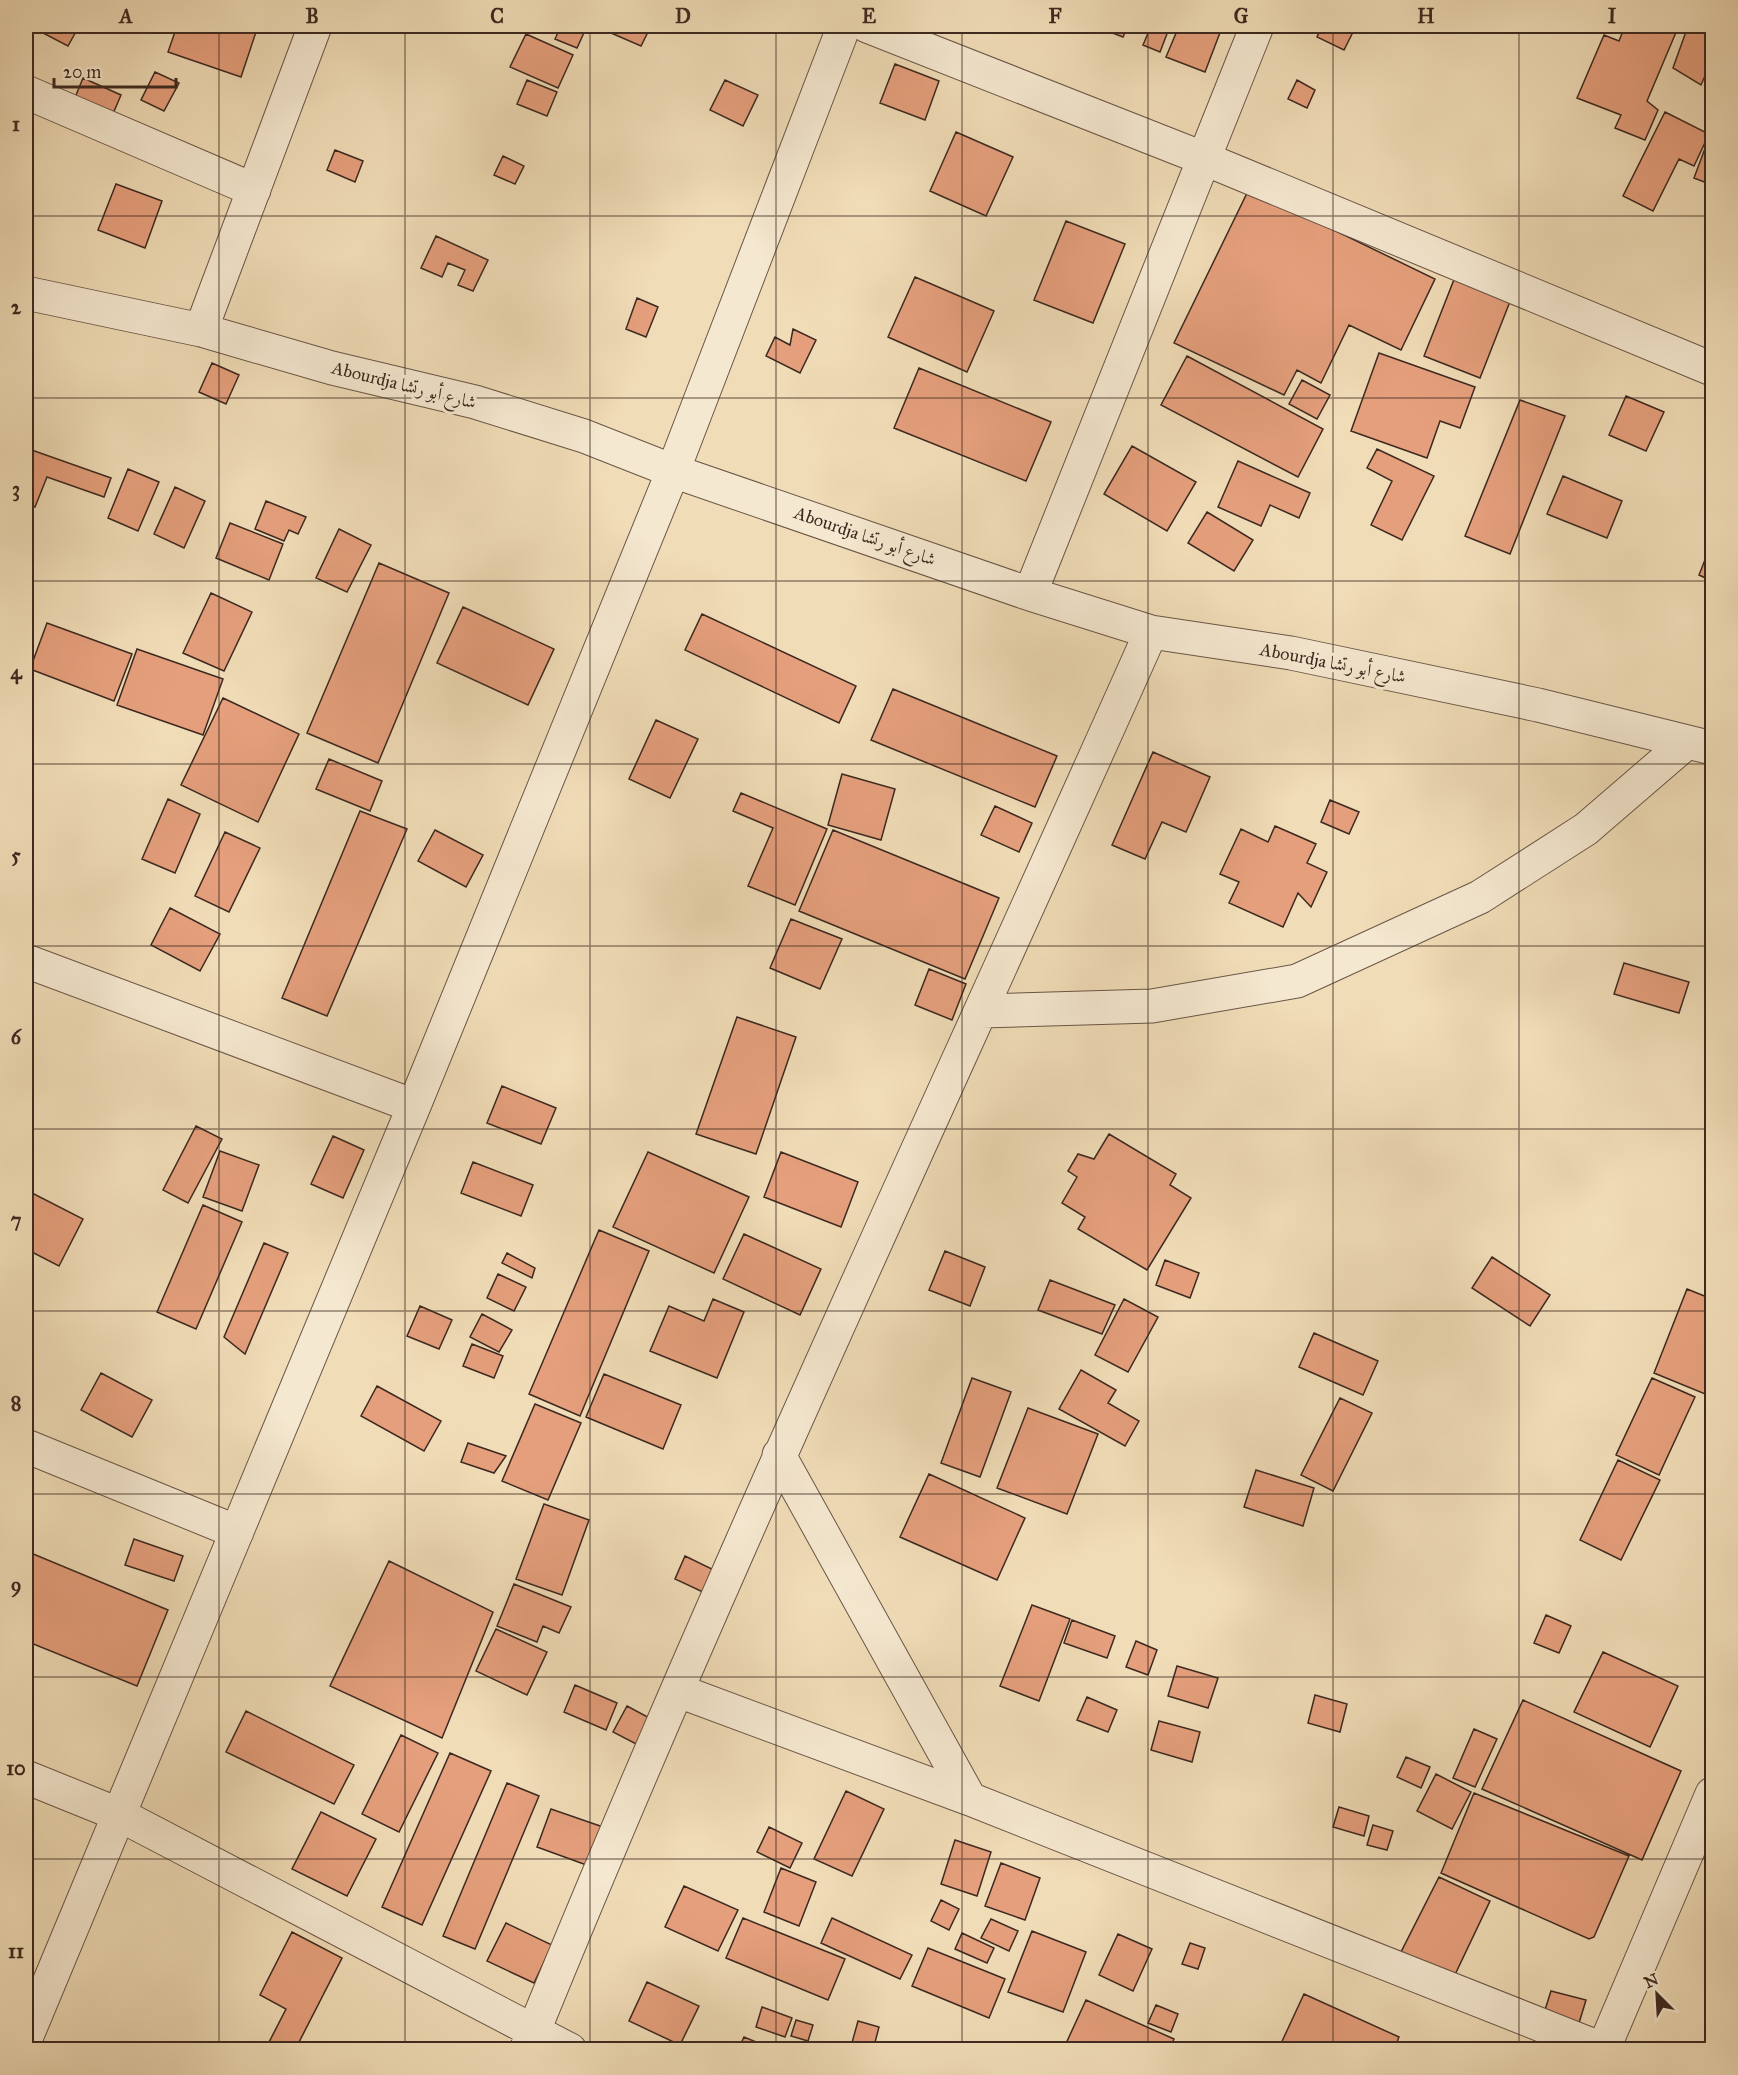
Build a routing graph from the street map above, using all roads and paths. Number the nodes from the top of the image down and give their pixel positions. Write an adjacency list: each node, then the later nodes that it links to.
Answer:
1 (315, 26): 7 (street)
2 (844, 26): 11 (street)
3 (867, 26): 6 (street)
4 (1257, 26): 6 (street)
5 (26, 92): 7 (street)
6 (1205, 159): 10 (street); 12 (street)
7 (254, 190): 9 (street)
8 (26, 294): 9 (street, Abourdja شارع أبو رتشا)
9 (201, 330): 11 (street, Abourdja شارع أبو رتشا)
10 (1713, 369)
11 (673, 471): 12 (street, Abourdja شارع أبو رتشا); 17 (street)
12 (1030, 594): 13 (street, Abourdja شارع أبو رتشا)
13 (1151, 632): 14 (street, Abourdja شارع أبو رتشا); 16 (street)
14 (1700, 745): 16 (street)
15 (26, 961): 17 (street)
16 (982, 1011): 19 (street)
17 (414, 1106): 20 (street)
18 (26, 1446): 20 (street)
19 (779, 1455): 21 (street); 24 (street)
20 (237, 1532): 25 (street)
21 (679, 1690): 24 (street); 27 (street)
22 (26, 1777): 25 (street)
23 (1713, 1794): 29 (street)
24 (970, 1799): 29 (street)
25 (120, 1815): 26 (street); 27 (street)
26 (26, 2038)
27 (530, 2040): 28 (street)
28 (570, 2049)
29 (1603, 2049)

